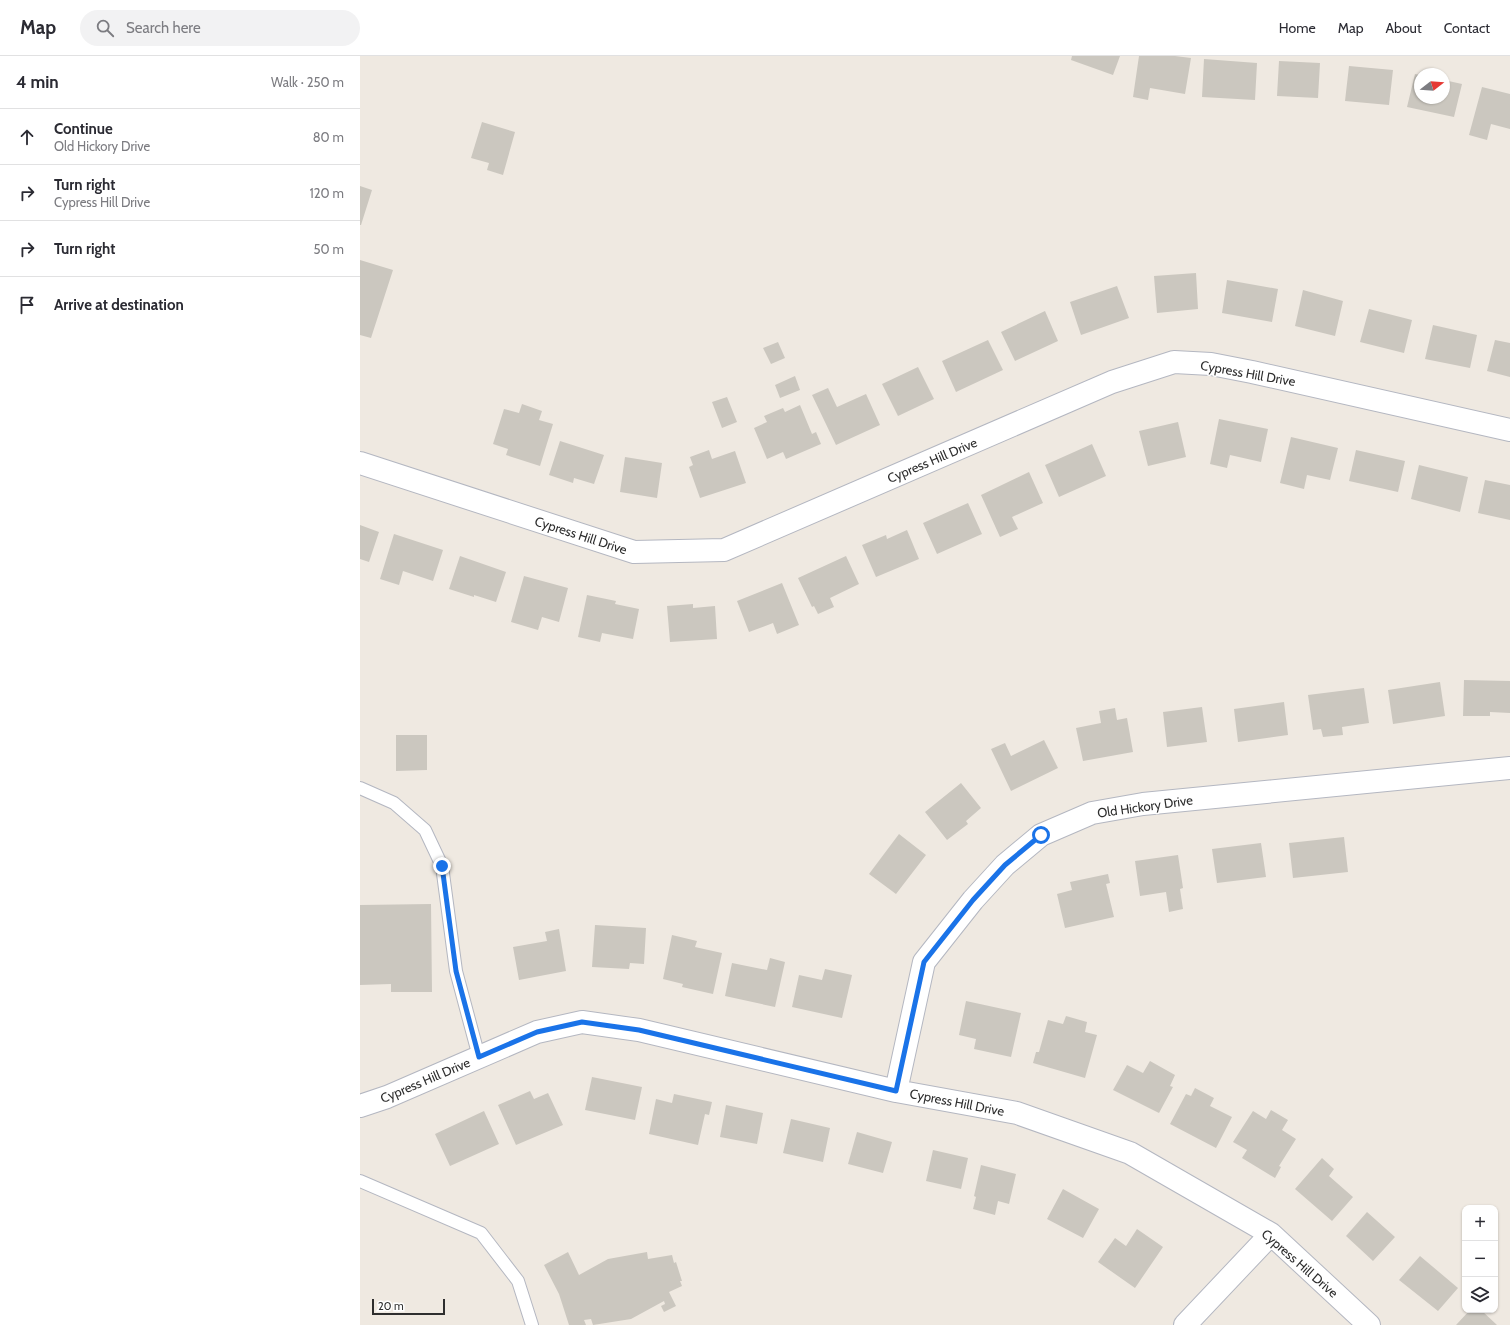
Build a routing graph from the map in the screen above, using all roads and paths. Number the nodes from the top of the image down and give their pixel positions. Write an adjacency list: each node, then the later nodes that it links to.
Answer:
1 (1510, 430): 2 (street, Cypress Hill Drive)
2 (360, 463)
3 (1510, 768): 6 (street, Old Hickory Drive)
4 (360, 788): 5 (lane)
5 (479, 1057): 6 (street, Cypress Hill Drive); 7 (street, Cypress Hill Drive)
6 (896, 1091): 9 (street, Cypress Hill Drive)
7 (360, 1106)
8 (360, 1181): 10 (lane)
9 (1270, 1234): 11 (street); 12 (street, Cypress Hill Drive)
10 (532, 1325)
11 (1186, 1325)
12 (1370, 1325)

